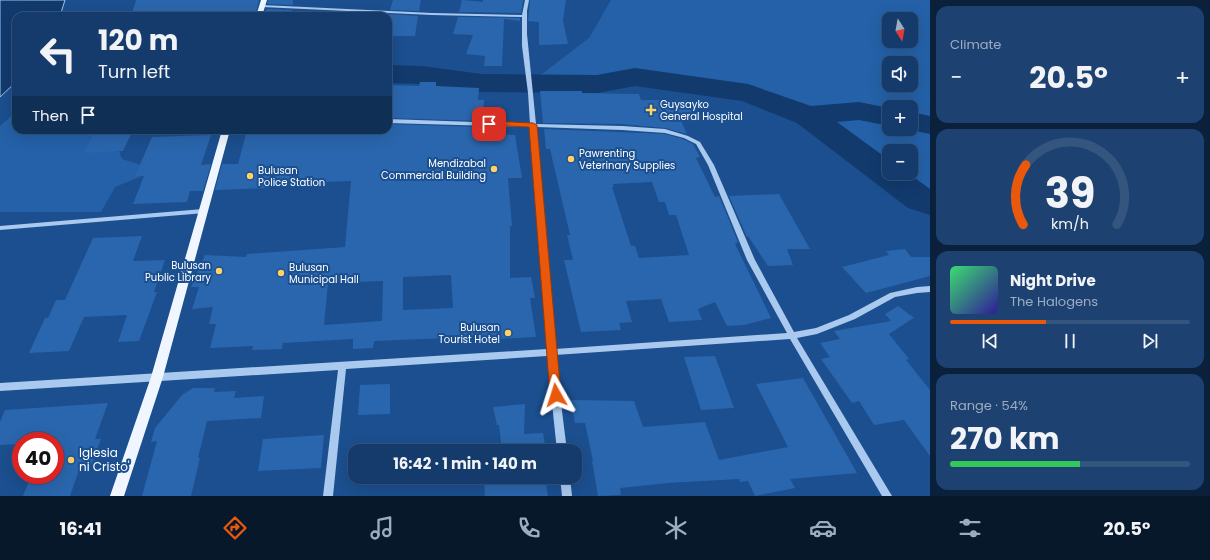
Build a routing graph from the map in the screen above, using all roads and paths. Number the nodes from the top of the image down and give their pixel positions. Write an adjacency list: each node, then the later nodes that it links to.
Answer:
1 (527, 0): 3 (street)
2 (263, 3): 3 (street)
3 (525, 16): 5 (street)
4 (392, 121): 5 (street)
5 (533, 125): 10 (street); 11 (street)
6 (225, 134): 7 (main road)
7 (203, 211): 8 (street); 13 (main road)
8 (0, 228)
9 (930, 290): 10 (street)
10 (792, 336): 11 (street); 20 (street)
11 (551, 352): 12 (street); 15 (street)
12 (342, 366): 13 (street); 18 (street)
13 (157, 377): 14 (street); 17 (main road)
14 (0, 387)
15 (561, 444)
16 (566, 484): 19 (street)
17 (117, 496)
18 (328, 496)
19 (567, 496)
20 (887, 496)

